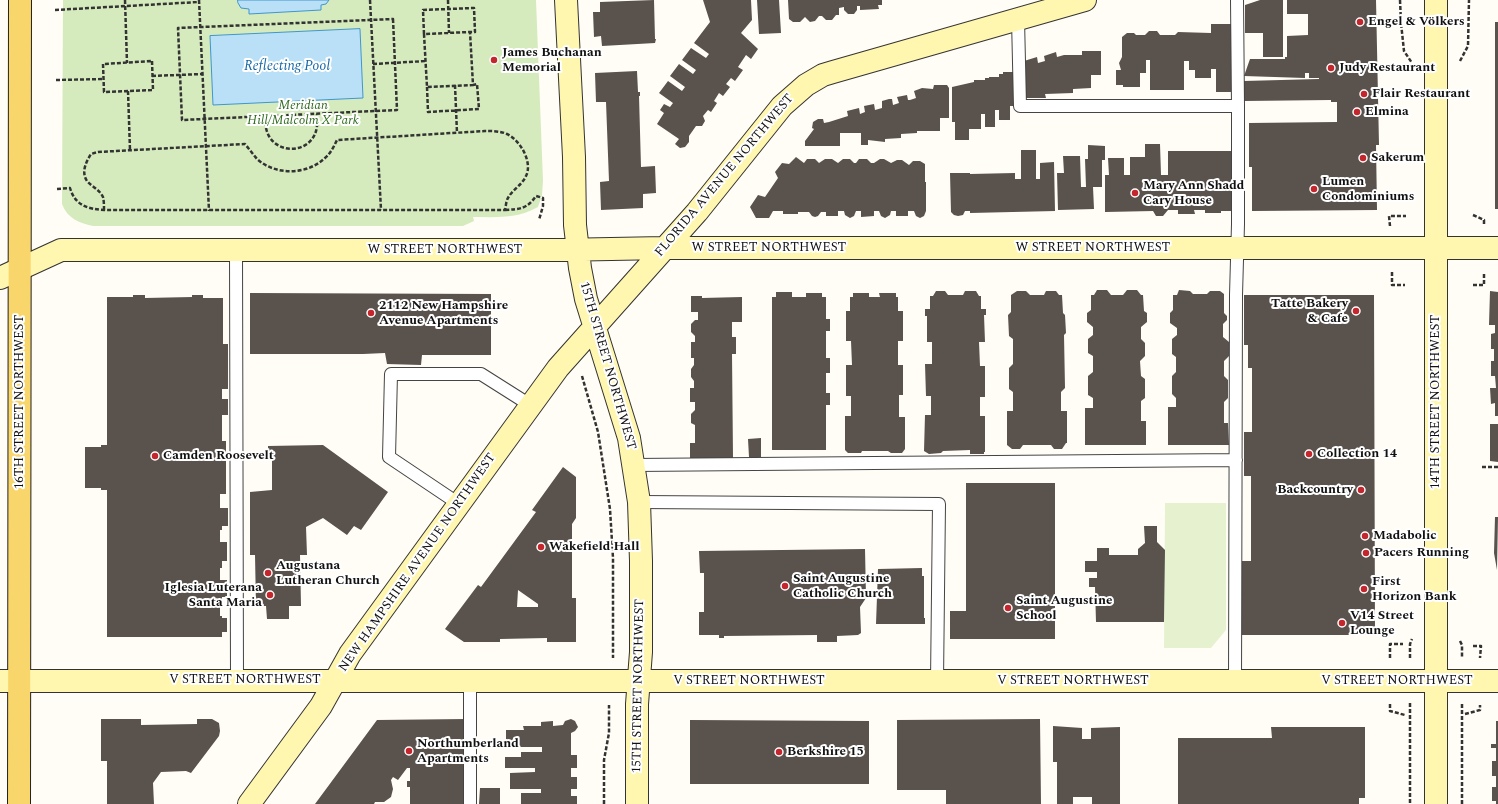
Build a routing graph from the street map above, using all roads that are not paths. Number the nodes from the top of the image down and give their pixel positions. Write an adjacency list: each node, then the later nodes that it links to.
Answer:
1 (20, 0): 14 (main road, 16TH STREET NORTHWEST)
2 (566, 0): 12 (street, 15TH STREET NORTHWEST)
3 (1085, 0): 6 (street, FLORIDA AVENUE NORTHWEST)
4 (1237, 0): 7 (lane)
5 (1436, 0): 10 (street, 14TH STREET NORTHWEST)
6 (1018, 19): 7 (lane); 8 (street, FLORIDA AVENUE NORTHWEST)
7 (1238, 106): 9 (lane)
8 (664, 248): 9 (street, W STREET NORTHWEST); 12 (street, W STREET NORTHWEST); 16 (street, FLORIDA AVENUE NORTHWEST)
9 (1238, 248): 10 (street, W STREET NORTHWEST); 18 (lane)
10 (1436, 248): 11 (street, W STREET NORTHWEST); 29 (street, 14TH STREET NORTHWEST)
11 (1498, 248)
12 (578, 249): 13 (street, W STREET NORTHWEST); 16 (street, 15TH STREET NORTHWEST)
13 (236, 250): 14 (street, W STREET NORTHWEST); 23 (lane)
14 (20, 268): 15 (street); 22 (main road, 16TH STREET NORTHWEST)
15 (0, 278)
16 (594, 326): 17 (street, NEW HAMPSHIRE AVENUE NORTHWEST); 19 (street, 15TH STREET NORTHWEST)
17 (530, 406): 21 (street, NEW HAMPSHIRE AVENUE NORTHWEST); 21 (lane)
18 (1236, 460): 19 (lane); 28 (lane)
19 (634, 464): 20 (street, 15TH STREET NORTHWEST)
20 (639, 502): 24 (street, 15TH STREET NORTHWEST); 27 (lane)
21 (459, 504): 25 (street, NEW HAMPSHIRE AVENUE NORTHWEST)
22 (10, 680): 23 (street, V STREET NORTHWEST); 31 (main road, 16TH STREET NORTHWEST)
23 (237, 680): 25 (street, V STREET NORTHWEST)
24 (639, 680): 26 (street, V STREET NORTHWEST); 27 (street, V STREET NORTHWEST); 34 (street, 15TH STREET NORTHWEST)
25 (336, 681): 26 (street, V STREET NORTHWEST); 32 (street, NEW HAMPSHIRE AVENUE NORTHWEST)
26 (470, 681): 33 (lane)
27 (937, 681): 28 (street, V STREET NORTHWEST)
28 (1236, 681): 29 (street, V STREET NORTHWEST)
29 (1436, 681): 30 (street, V STREET NORTHWEST); 35 (street, 14TH STREET NORTHWEST)
30 (1498, 681)
31 (19, 804)
32 (249, 804)
33 (470, 804)
34 (636, 804)
35 (1436, 804)

